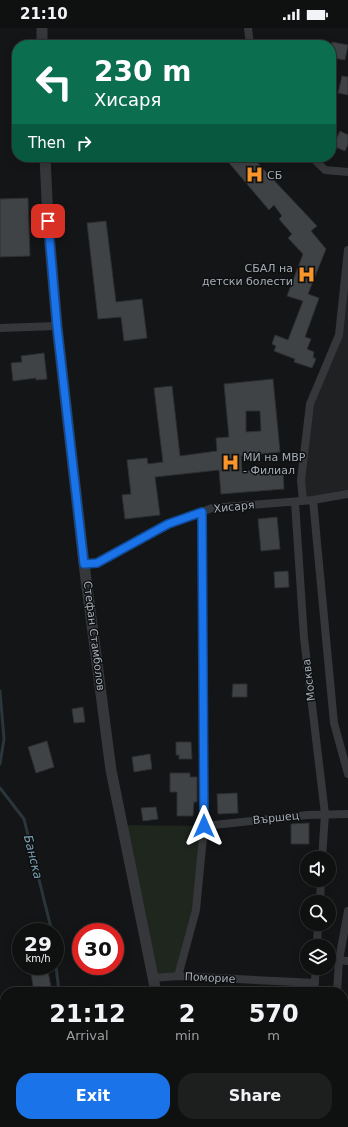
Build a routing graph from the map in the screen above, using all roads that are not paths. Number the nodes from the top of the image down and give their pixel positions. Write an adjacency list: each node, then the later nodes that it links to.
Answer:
1 (42, 28): 3 (street)
2 (248, 28): 4 (street)
3 (42, 40)
4 (249, 40)
5 (45, 162): 9 (street, Стефан Стамболов)
6 (317, 162): 7 (street)
7 (348, 172)
8 (348, 250): 13 (street, Москва)
9 (57, 326): 10 (street); 15 (street, Стефан Стамболов)
10 (0, 328)
11 (348, 494): 12 (street, Хисаря)
12 (313, 500): 13 (street, Хисаря); 16 (street, Москва)
13 (299, 501): 14 (street, Хисаря); 17 (street, Москва)
14 (202, 512): 15 (street, Хисаря); 19 (street)
15 (84, 564): 27 (street, Стефан Стамболов)
16 (348, 774)
17 (325, 814): 18 (street, Вършец); 19 (street, Вършец); 20 (street, Москва)
18 (348, 814)
19 (204, 826): 26 (street)
20 (322, 851)
21 (348, 911): 23 (street)
22 (336, 960): 23 (street)
23 (339, 960): 24 (street); 31 (street)
24 (348, 961)
25 (316, 975): 30 (street)
26 (178, 976): 27 (street, Поморие); 29 (street, Поморие)
27 (153, 978): 28 (street, Стефан Стамболов)
28 (155, 987)
29 (304, 987)
30 (315, 987)
31 (337, 987)

